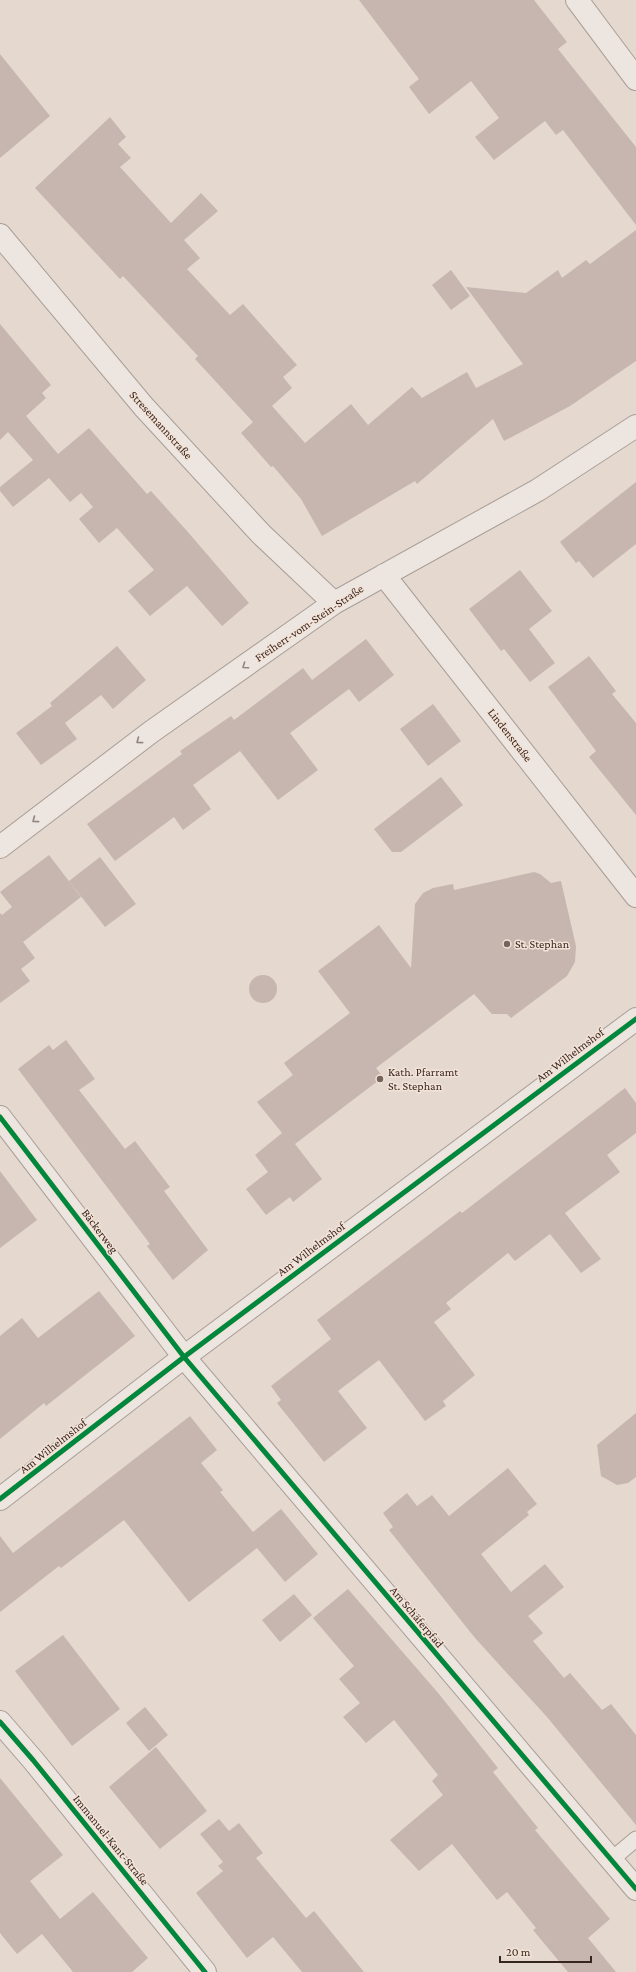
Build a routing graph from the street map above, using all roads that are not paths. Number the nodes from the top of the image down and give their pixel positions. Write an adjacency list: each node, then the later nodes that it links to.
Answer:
1 (577, 0): 2 (street)
2 (636, 79)
3 (0, 234): 6 (street, Stresemannstraße)
4 (636, 426): 5 (street, Freiherr-vom-Stein-Straße)
5 (384, 575): 6 (street, Freiherr-vom-Stein-Straße); 8 (street, Lindenstraße)
6 (334, 603): 7 (street, Freiherr-vom-Stein-Straße, one-way to 7)
7 (0, 847)
8 (636, 896)
9 (636, 1019): 11 (street, Am Wilhelmshof)
10 (0, 1117): 11 (street, Bäckerweg)
11 (184, 1357): 12 (street, Am Wilhelmshof); 15 (street, Am Schäferpfad)
12 (0, 1499)
13 (0, 1722): 17 (street, Immanuel-Kant-Straße)
14 (636, 1839): 15 (lane)
15 (611, 1860): 16 (street, Am Schäferpfad)
16 (636, 1889)
17 (205, 1972)

